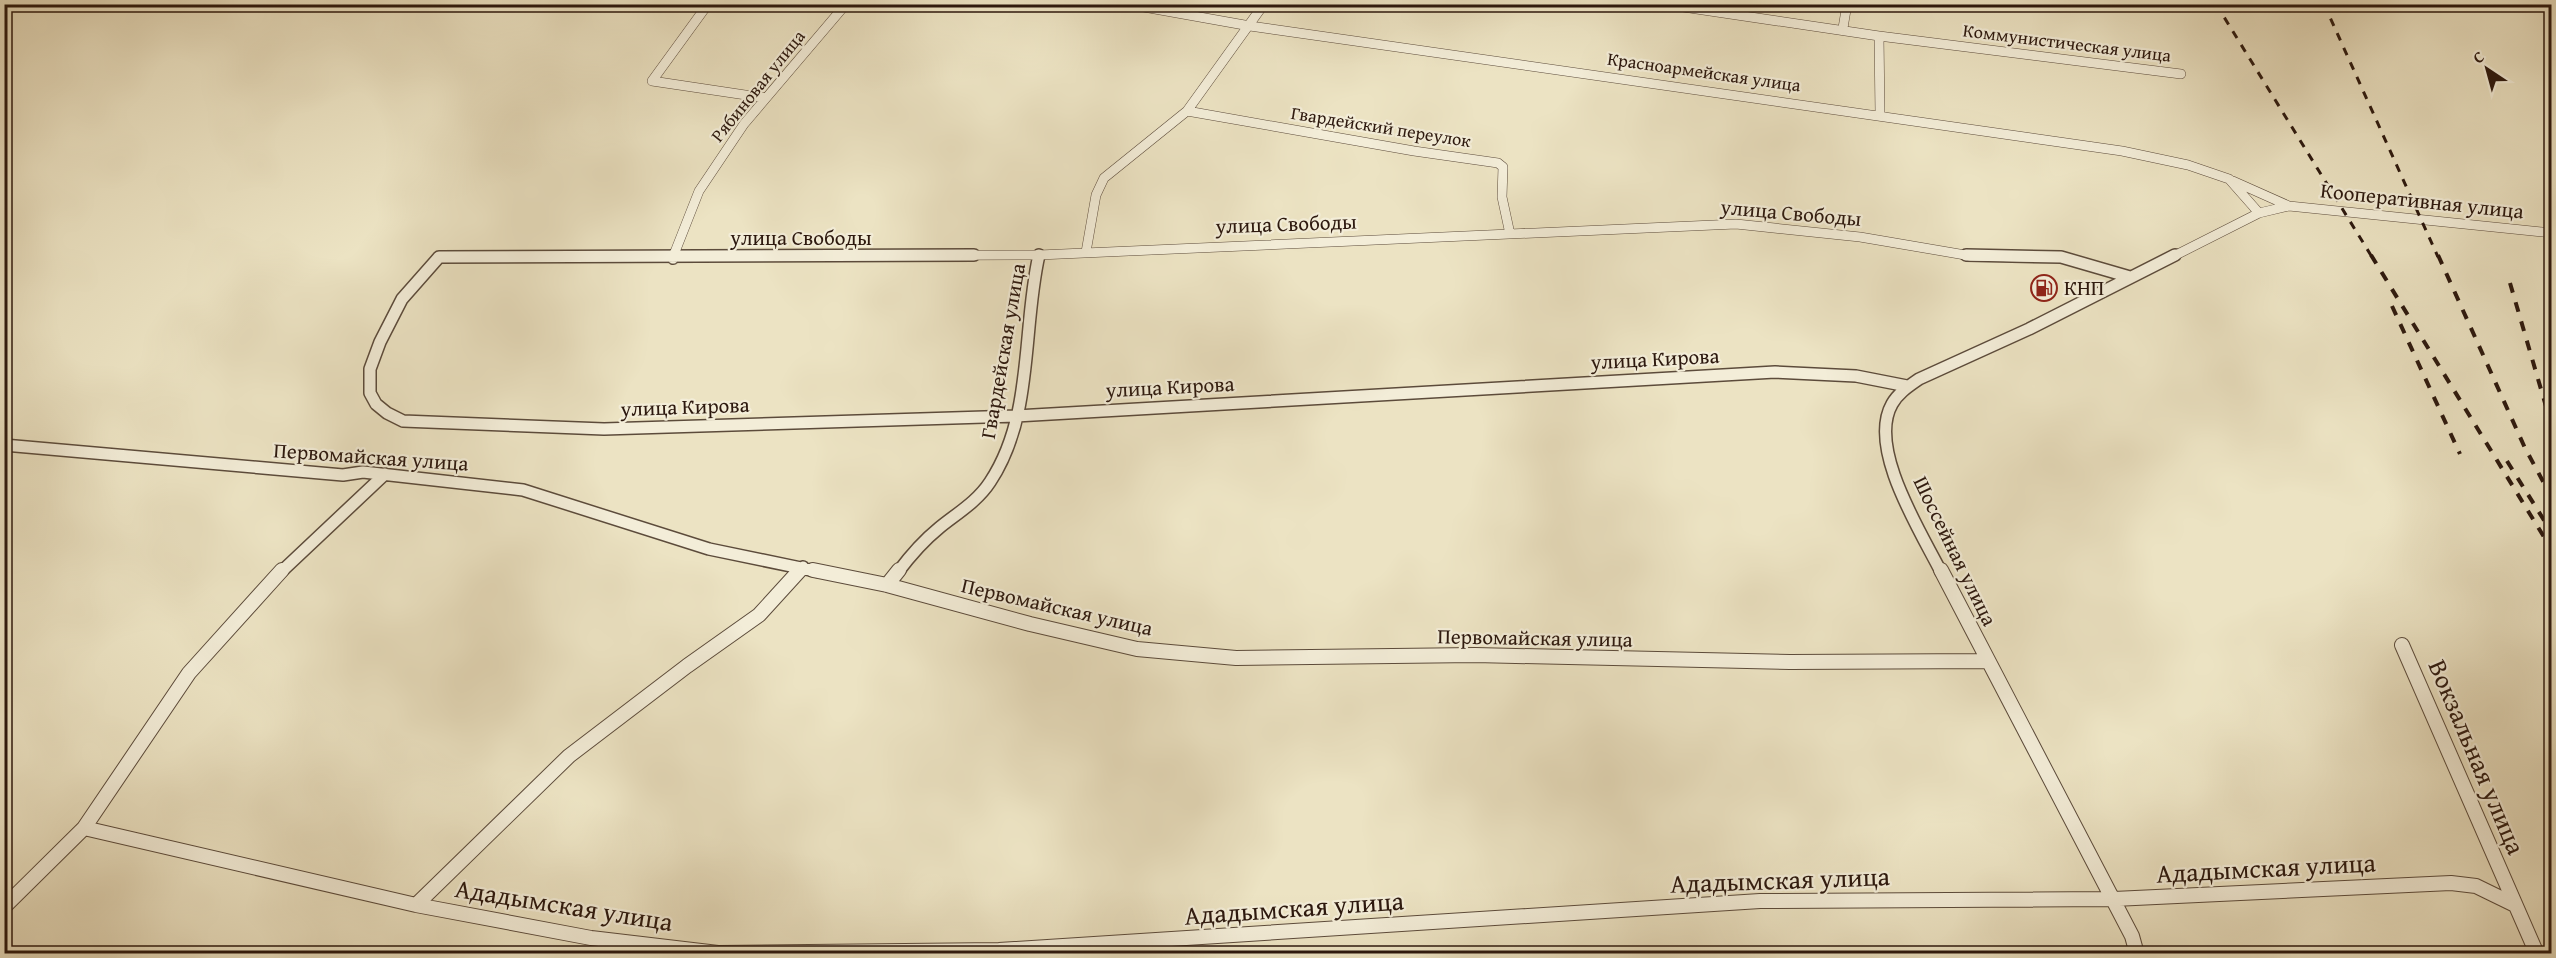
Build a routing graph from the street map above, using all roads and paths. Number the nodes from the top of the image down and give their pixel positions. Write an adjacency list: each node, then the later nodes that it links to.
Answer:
1 (708, 4): 11 (street)
2 (846, 4): 11 (street, Рябиновая улица)
3 (1127, 4): 7 (street, Красноармейская улица)
4 (1264, 4): 7 (street)
5 (1663, 4): 8 (street, Коммунистическая улица)
6 (1847, 4): 8 (street)
7 (1250, 26): 12 (street); 13 (street, Красноармейская улица)
8 (1843, 28): 9 (street, Коммунистическая улица)
9 (1880, 36): 10 (street, Коммунистическая улица); 13 (street)
10 (2181, 74)
11 (766, 98): 22 (street, Рябиновая улица)
12 (1187, 111): 18 (street, Гвардейский переулок); 19 (street)
13 (1880, 114): 14 (street, Красноармейская улица)
14 (2229, 179): 15 (street, Кооперативная улица); 16 (street, Красноармейская улица)
15 (2289, 206): 16 (street, Кооперативная улица); 17 (street, Кооперативная улица)
16 (2259, 213): 23 (street, Шоссейная улица)
17 (2552, 233)
18 (1510, 234): 19 (street, улица Свободы); 23 (street, улица Свободы)
19 (1086, 252): 20 (street, улица Свободы)
20 (1039, 255): 22 (street, улица Свободы); 25 (street, Гвардейская улица)
21 (439, 257): 22 (street, улица Свободы); 25 (street, улица Кирова)
22 (674, 258)
23 (2130, 277): 24 (street, Шоссейная улица)
24 (1907, 386): 25 (street, улица Кирова); 31 (street, Шоссейная улица)
25 (1016, 416): 29 (street, Гвардейская улица)
26 (4, 445): 27 (street, Первомайская улица)
27 (385, 474): 28 (street, Первомайская улица); 32 (street)
28 (803, 567): 29 (street, Первомайская улица); 34 (street)
29 (887, 585): 31 (street, Первомайская улица)
30 (2402, 645): 35 (street, Вокзальная улица)
31 (1988, 661): 33 (street, Шоссейная улица)
32 (84, 828): 34 (street, Ададымская улица); 36 (street)
33 (2114, 899): 34 (street, Ададымская улица); 35 (street, Ададымская улица); 37 (street, Шоссейная улица)
34 (416, 905)
35 (2515, 905): 38 (street, Вокзальная улица)
36 (4, 907)
37 (2137, 954)
38 (2537, 954)

